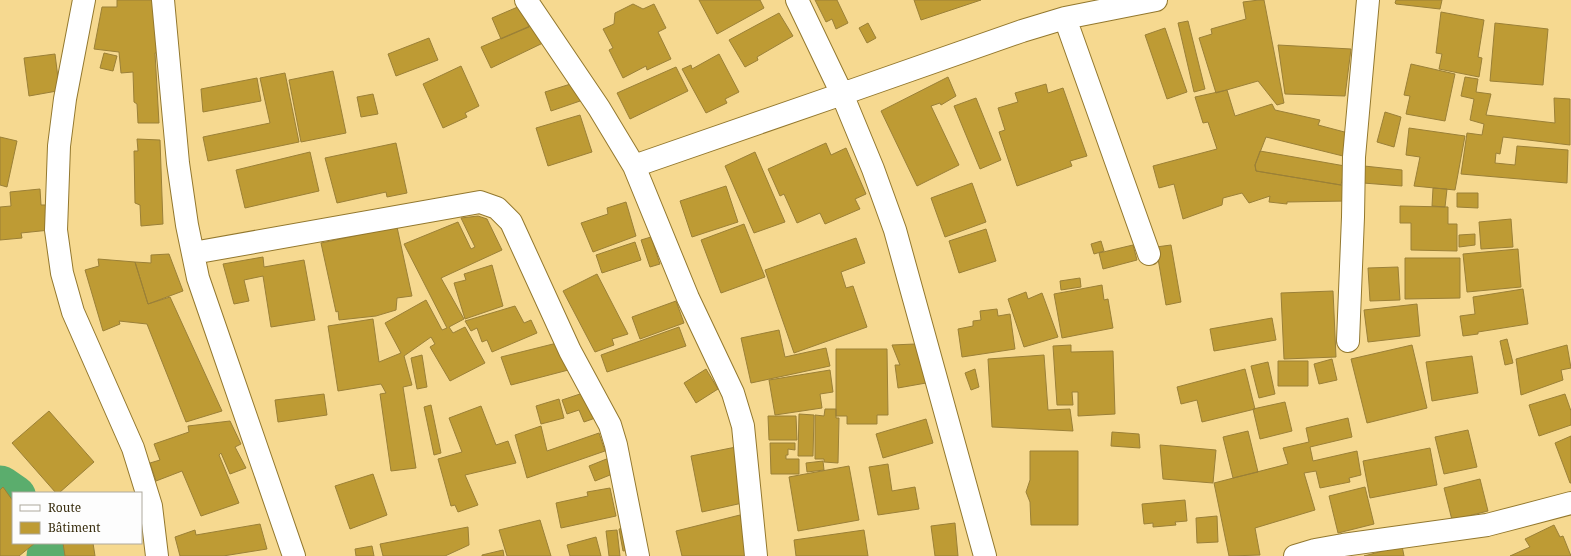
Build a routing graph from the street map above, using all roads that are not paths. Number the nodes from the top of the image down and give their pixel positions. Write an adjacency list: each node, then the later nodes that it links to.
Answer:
1 (84, 0): 14 (street)
2 (163, 0): 10 (street)
3 (526, 0): 9 (street)
4 (797, 0): 8 (street)
5 (1156, 0): 7 (street)
6 (1368, 0): 12 (street)
7 (1065, 18): 8 (street); 11 (street)
8 (842, 94): 9 (street); 18 (street)
9 (634, 166): 17 (street)
10 (193, 253): 15 (street); 16 (street)
11 (1149, 254)
12 (1348, 341)
13 (1571, 503): 19 (street)
14 (157, 556)
15 (294, 556)
16 (638, 556)
17 (756, 556)
18 (984, 556)
19 (1295, 556)

